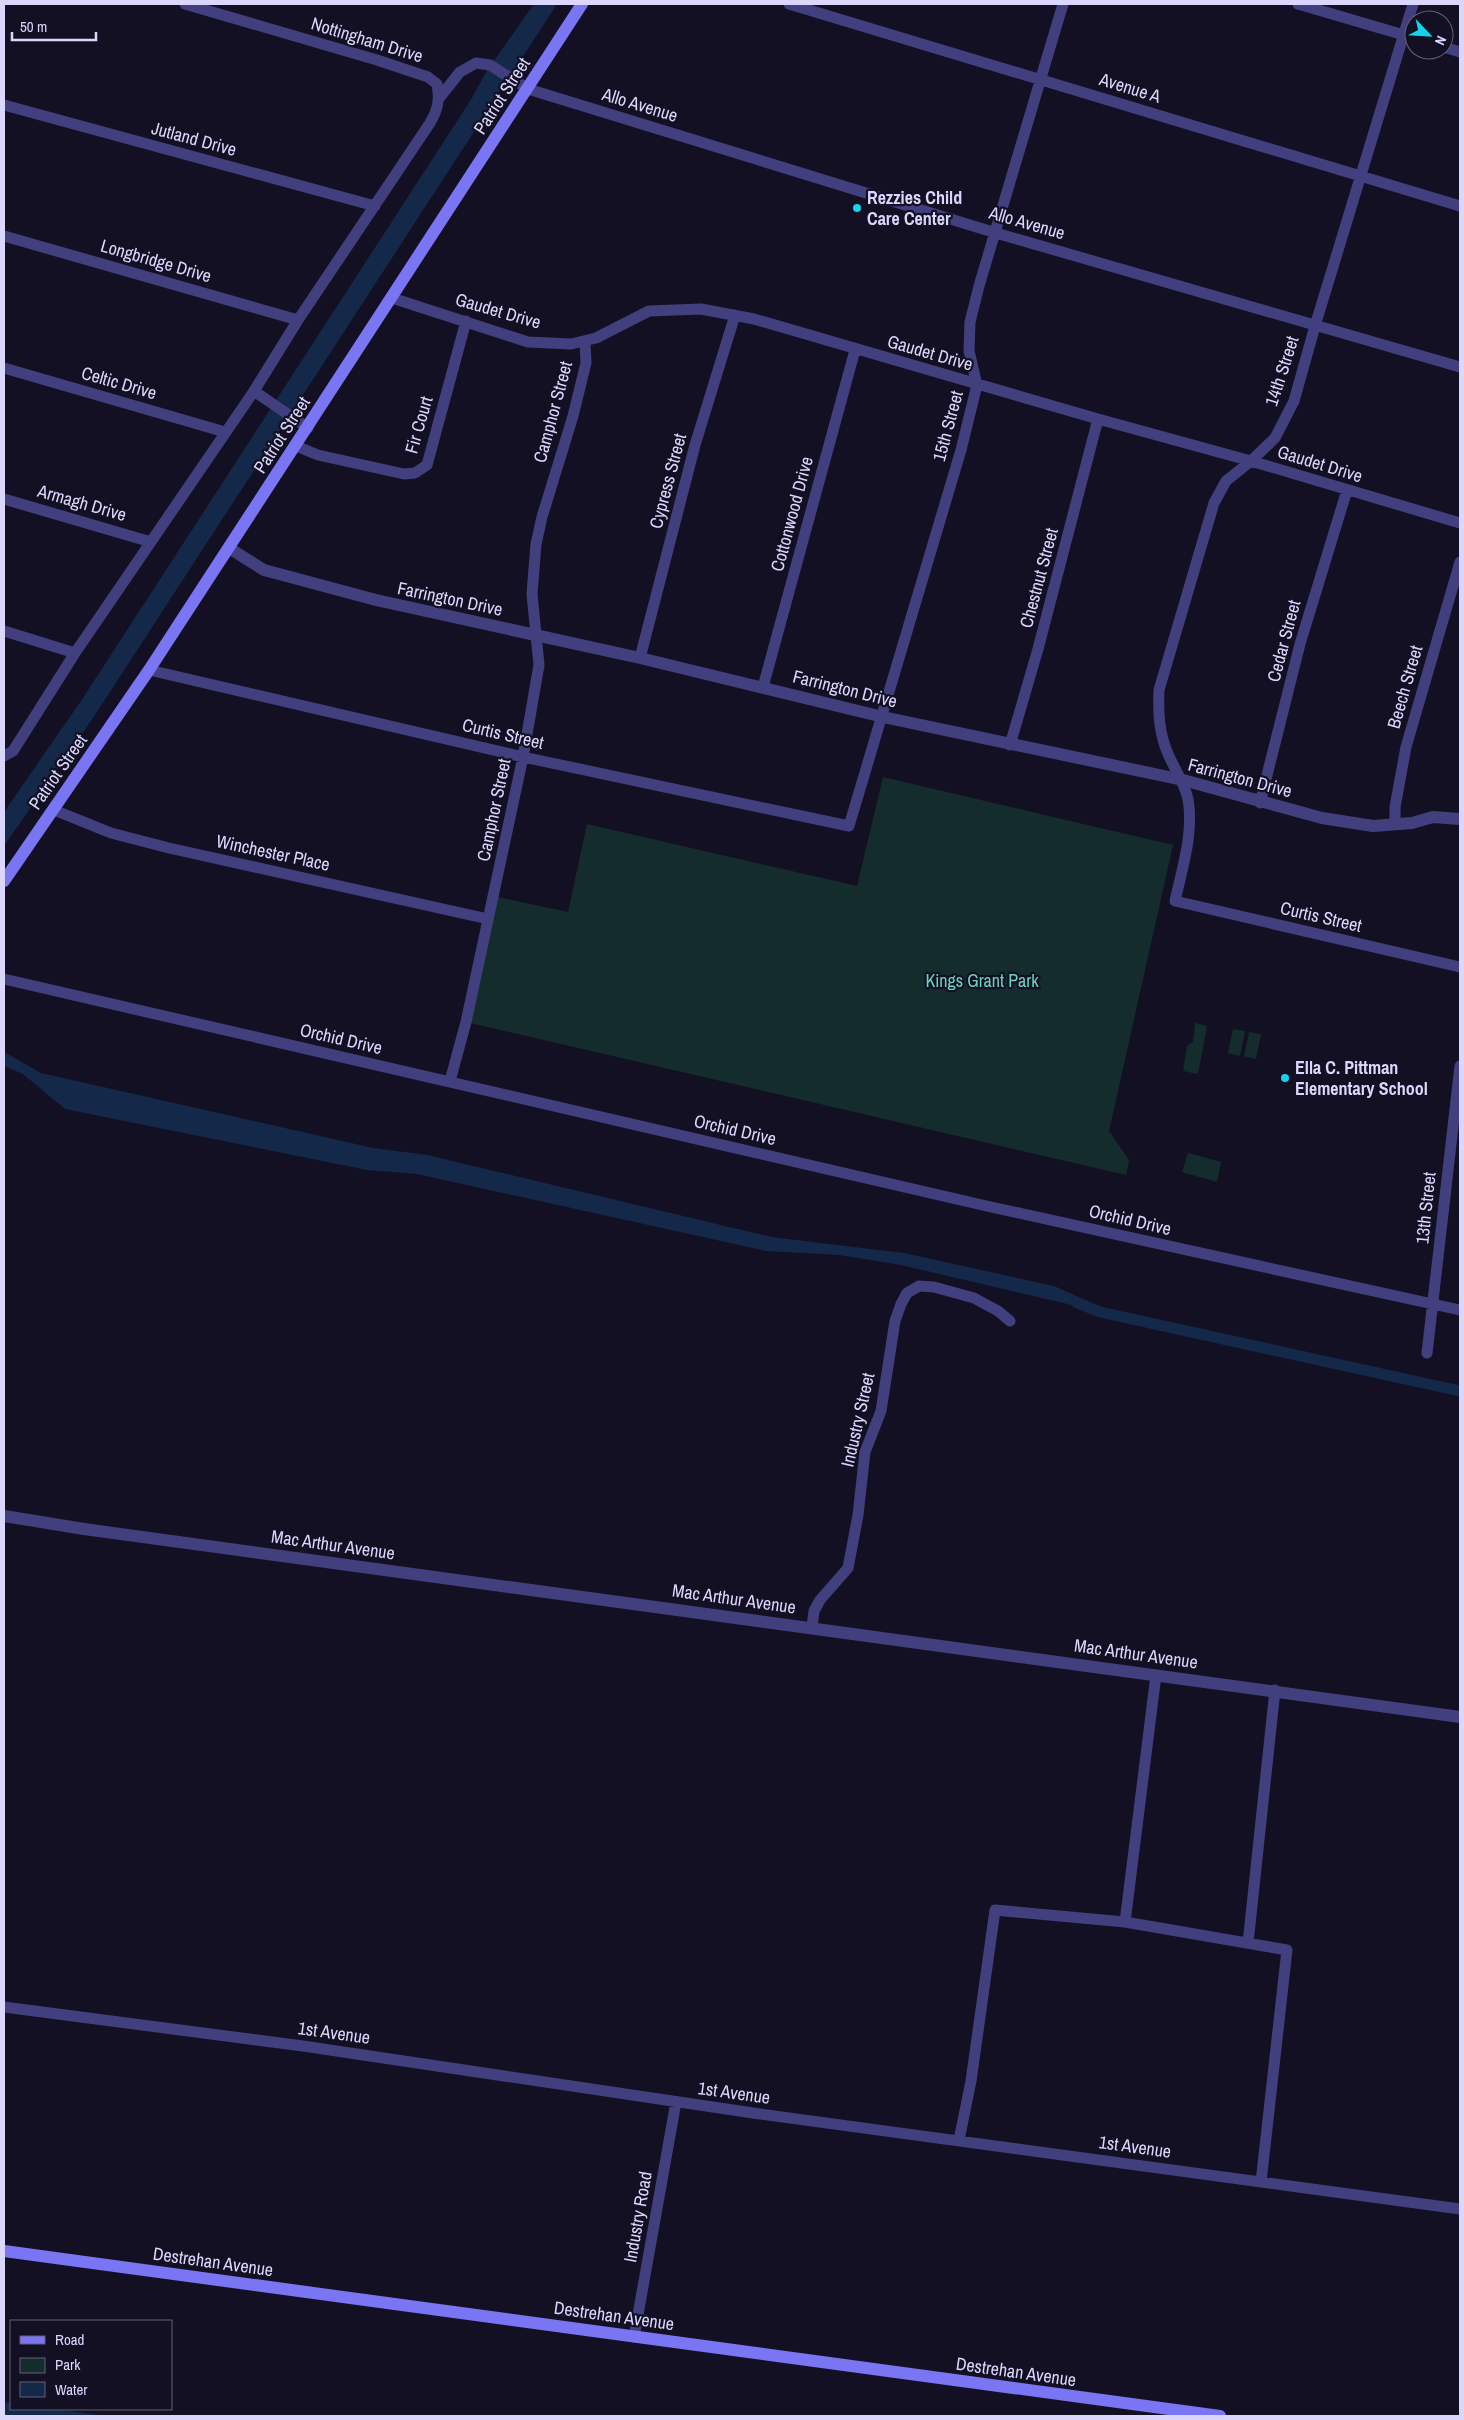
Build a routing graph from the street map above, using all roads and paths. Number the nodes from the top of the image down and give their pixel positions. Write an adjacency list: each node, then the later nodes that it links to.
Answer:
1 (185, 4): 10 (street, Nottingham Drive)
2 (582, 4): 9 (main road, Patriot Street)
3 (789, 4): 8 (street, Avenue A)
4 (1063, 4): 8 (street, 15th Street)
5 (1298, 4): 6 (street)
6 (1404, 36)
7 (1404, 52): 12 (street, 14th Street)
8 (1040, 80): 12 (street, Avenue A); 15 (street, 15th Street)
9 (528, 89): 10 (street, Allo Avenue); 15 (street, Allo Avenue); 17 (main road, Patriot Street)
10 (440, 97): 13 (street)
11 (4, 105): 13 (street, Jutland Drive)
12 (1362, 176): 14 (street, Avenue A); 21 (street, 14th Street)
13 (375, 206): 19 (street)
14 (1460, 206)
15 (996, 233): 21 (street, Allo Avenue); 26 (street, 15th Street)
16 (4, 236): 19 (street, Longbridge Drive)
17 (392, 298): 20 (street, Gaudet Drive); 29 (main road, Patriot Street)
18 (735, 315): 22 (street, Gaudet Drive); 23 (street, Gaudet Drive); 42 (street, Cypress Street)
19 (298, 320): 27 (street)
20 (466, 321): 22 (street, Gaudet Drive); 31 (street, Fir Court)
21 (1314, 326): 24 (street, Allo Avenue); 32 (street, 14th Street)
22 (584, 341): 40 (street, Camphor Street)
23 (855, 350): 26 (street, Gaudet Drive); 44 (street, Cottonwood Drive)
24 (1460, 367)
25 (4, 368): 30 (street, Celtic Drive)
26 (977, 385): 28 (street, Gaudet Drive); 45 (street, 15th Street)
27 (254, 392): 29 (street); 30 (street)
28 (1098, 419): 32 (street, Gaudet Drive); 46 (street, Chestnut Street)
29 (304, 426): 31 (main road, Patriot Street)
30 (225, 432): 36 (street)
31 (296, 446): 37 (main road, Patriot Street)
32 (1251, 461): 33 (street, Gaudet Drive); 49 (street, 14th Street)
33 (1347, 490): 35 (street, Gaudet Drive); 50 (street, Cedar Street)
34 (4, 499): 36 (street, Armagh Drive)
35 (1460, 523)
36 (150, 542): 41 (street)
37 (228, 548): 40 (street, Farrington Drive); 43 (main road, Patriot Street)
38 (1460, 562): 53 (street, Beech Street)
39 (4, 631): 41 (street)
40 (537, 635): 42 (street, Farrington Drive); 48 (street, Camphor Street)
41 (75, 654): 47 (street)
42 (640, 658): 44 (street, Farrington Drive)
43 (150, 670): 48 (street, Curtis Street); 51 (main road, Patriot Street)
44 (763, 687): 45 (street, Farrington Drive)
45 (883, 717): 46 (street, Farrington Drive); 54 (street, 15th Street)
46 (1010, 745): 49 (street, Farrington Drive)
47 (4, 756)
48 (523, 757): 54 (street, Curtis Street); 57 (street, Camphor Street)
49 (1182, 780): 50 (street, Farrington Drive); 56 (street, 14th Street)
50 (1260, 803): 53 (street, Farrington Drive)
51 (54, 810): 55 (main road, Patriot Street); 57 (street, Winchester Place)
52 (1460, 819): 53 (street, Farrington Drive)
53 (1395, 824)
54 (849, 826)
55 (4, 881)
56 (1175, 901): 58 (street, Curtis Street)
57 (488, 919): 61 (street, Camphor Street)
58 (1460, 967)
59 (4, 979): 61 (street, Orchid Drive)
60 (1460, 1066): 62 (street, 13th Street)
61 (450, 1082): 62 (street, Orchid Drive)
62 (1433, 1305): 63 (street, Orchid Drive); 65 (street, 13th Street)
63 (1460, 1310)
64 (1010, 1321): 67 (street, Industry Street)
65 (1427, 1353)
66 (4, 1516): 67 (street, Mac Arthur Avenue)
67 (812, 1628): 68 (street, Mac Arthur Avenue)
68 (1156, 1675): 69 (street, Mac Arthur Avenue); 71 (street)
69 (1275, 1690): 70 (street, Mac Arthur Avenue); 72 (street)
70 (1460, 1717)
71 (1125, 1922): 72 (street); 75 (street)
72 (1248, 1943): 76 (street)
73 (4, 2007): 74 (street, 1st Avenue)
74 (676, 2102): 75 (street, 1st Avenue); 79 (street, Industry Road)
75 (959, 2140): 76 (street, 1st Avenue)
76 (1261, 2182): 77 (street, 1st Avenue)
77 (1460, 2209)
78 (4, 2251): 79 (main road, Destrehan Avenue)
79 (634, 2337): 80 (main road, Destrehan Avenue)
80 (1220, 2416)

